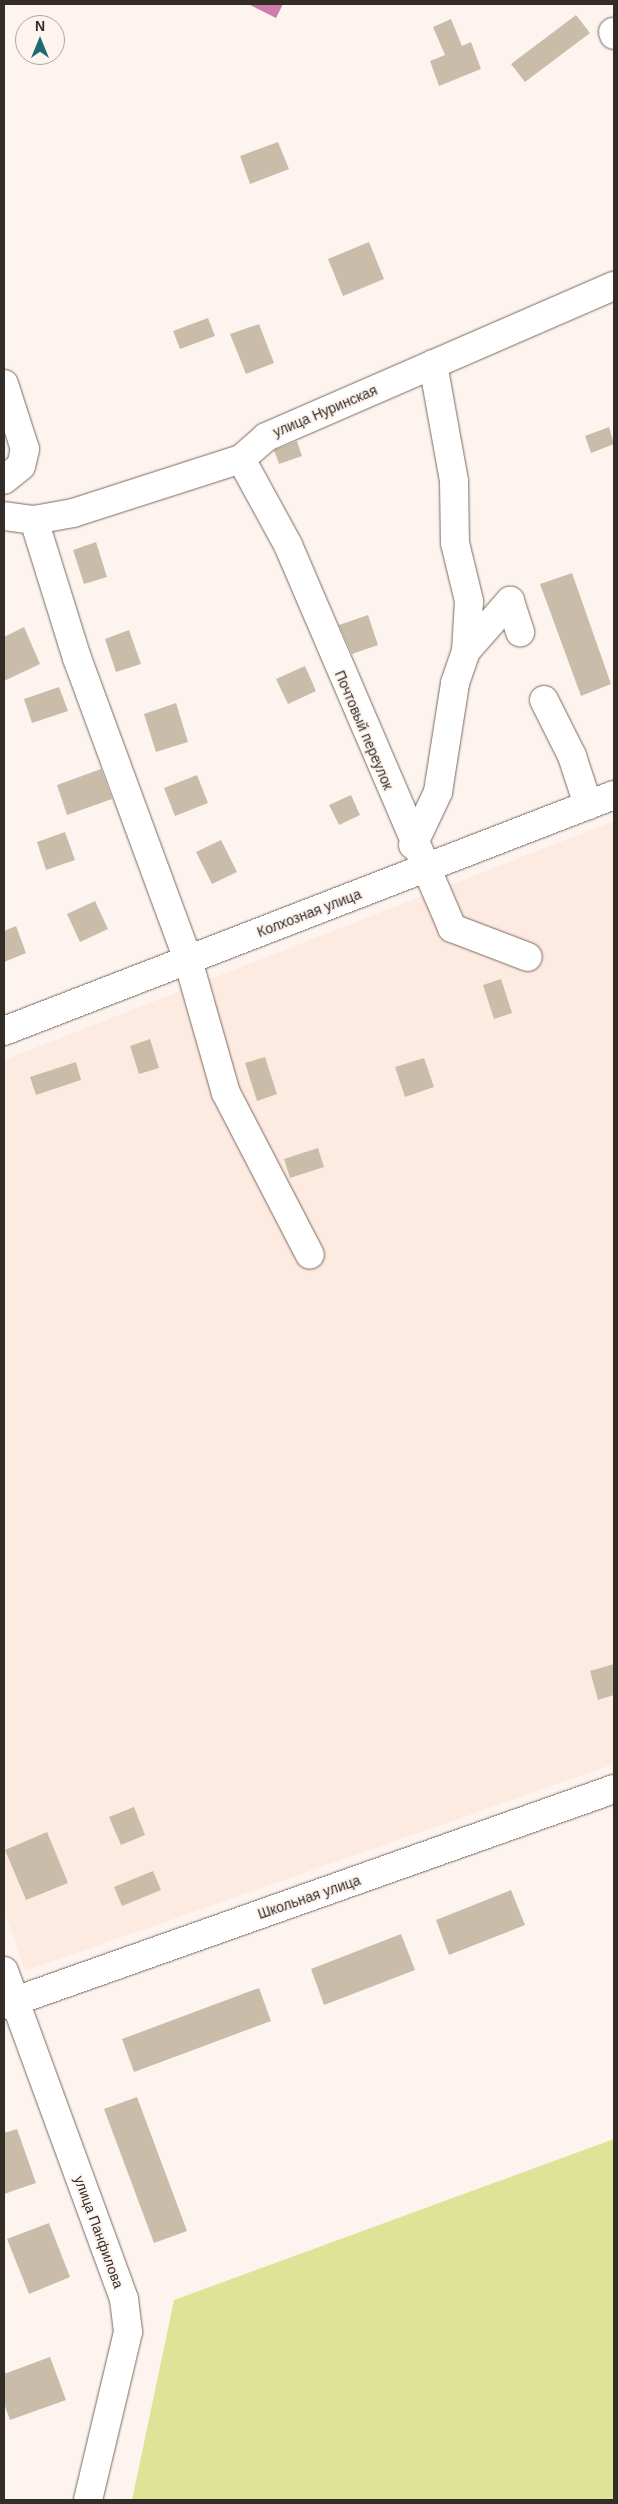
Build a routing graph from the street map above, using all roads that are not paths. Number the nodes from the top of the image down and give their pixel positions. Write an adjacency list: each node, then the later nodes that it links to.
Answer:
1 (614, 286): 2 (street, улица Нуринская)
2 (433, 364): 5 (street, улица Нуринская); 10 (street)
3 (4, 384): 4 (street)
4 (10, 423): 6 (street)
5 (241, 458): 8 (street, улица Нуринская); 14 (street, Почтовый переулок)
6 (4, 480)
7 (4, 516): 8 (street, улица Нуринская)
8 (34, 520): 16 (street)
9 (520, 632): 10 (street)
10 (466, 651): 14 (street)
11 (544, 700): 13 (street)
12 (614, 795): 13 (street, Колхозная улица)
13 (588, 805): 14 (street, Колхозная улица)
14 (418, 857): 15 (street, Почтовый переулок); 16 (street, Колхозная улица)
15 (528, 957)
16 (188, 960): 17 (street, Колхозная улица); 18 (street)
17 (4, 1031)
18 (310, 1255)
19 (614, 1789): 21 (street, Школьная улица)
20 (4, 1971): 21 (street, улица Панфилова)
21 (9, 2003): 22 (street, улица Панфилова)
22 (88, 2500)

